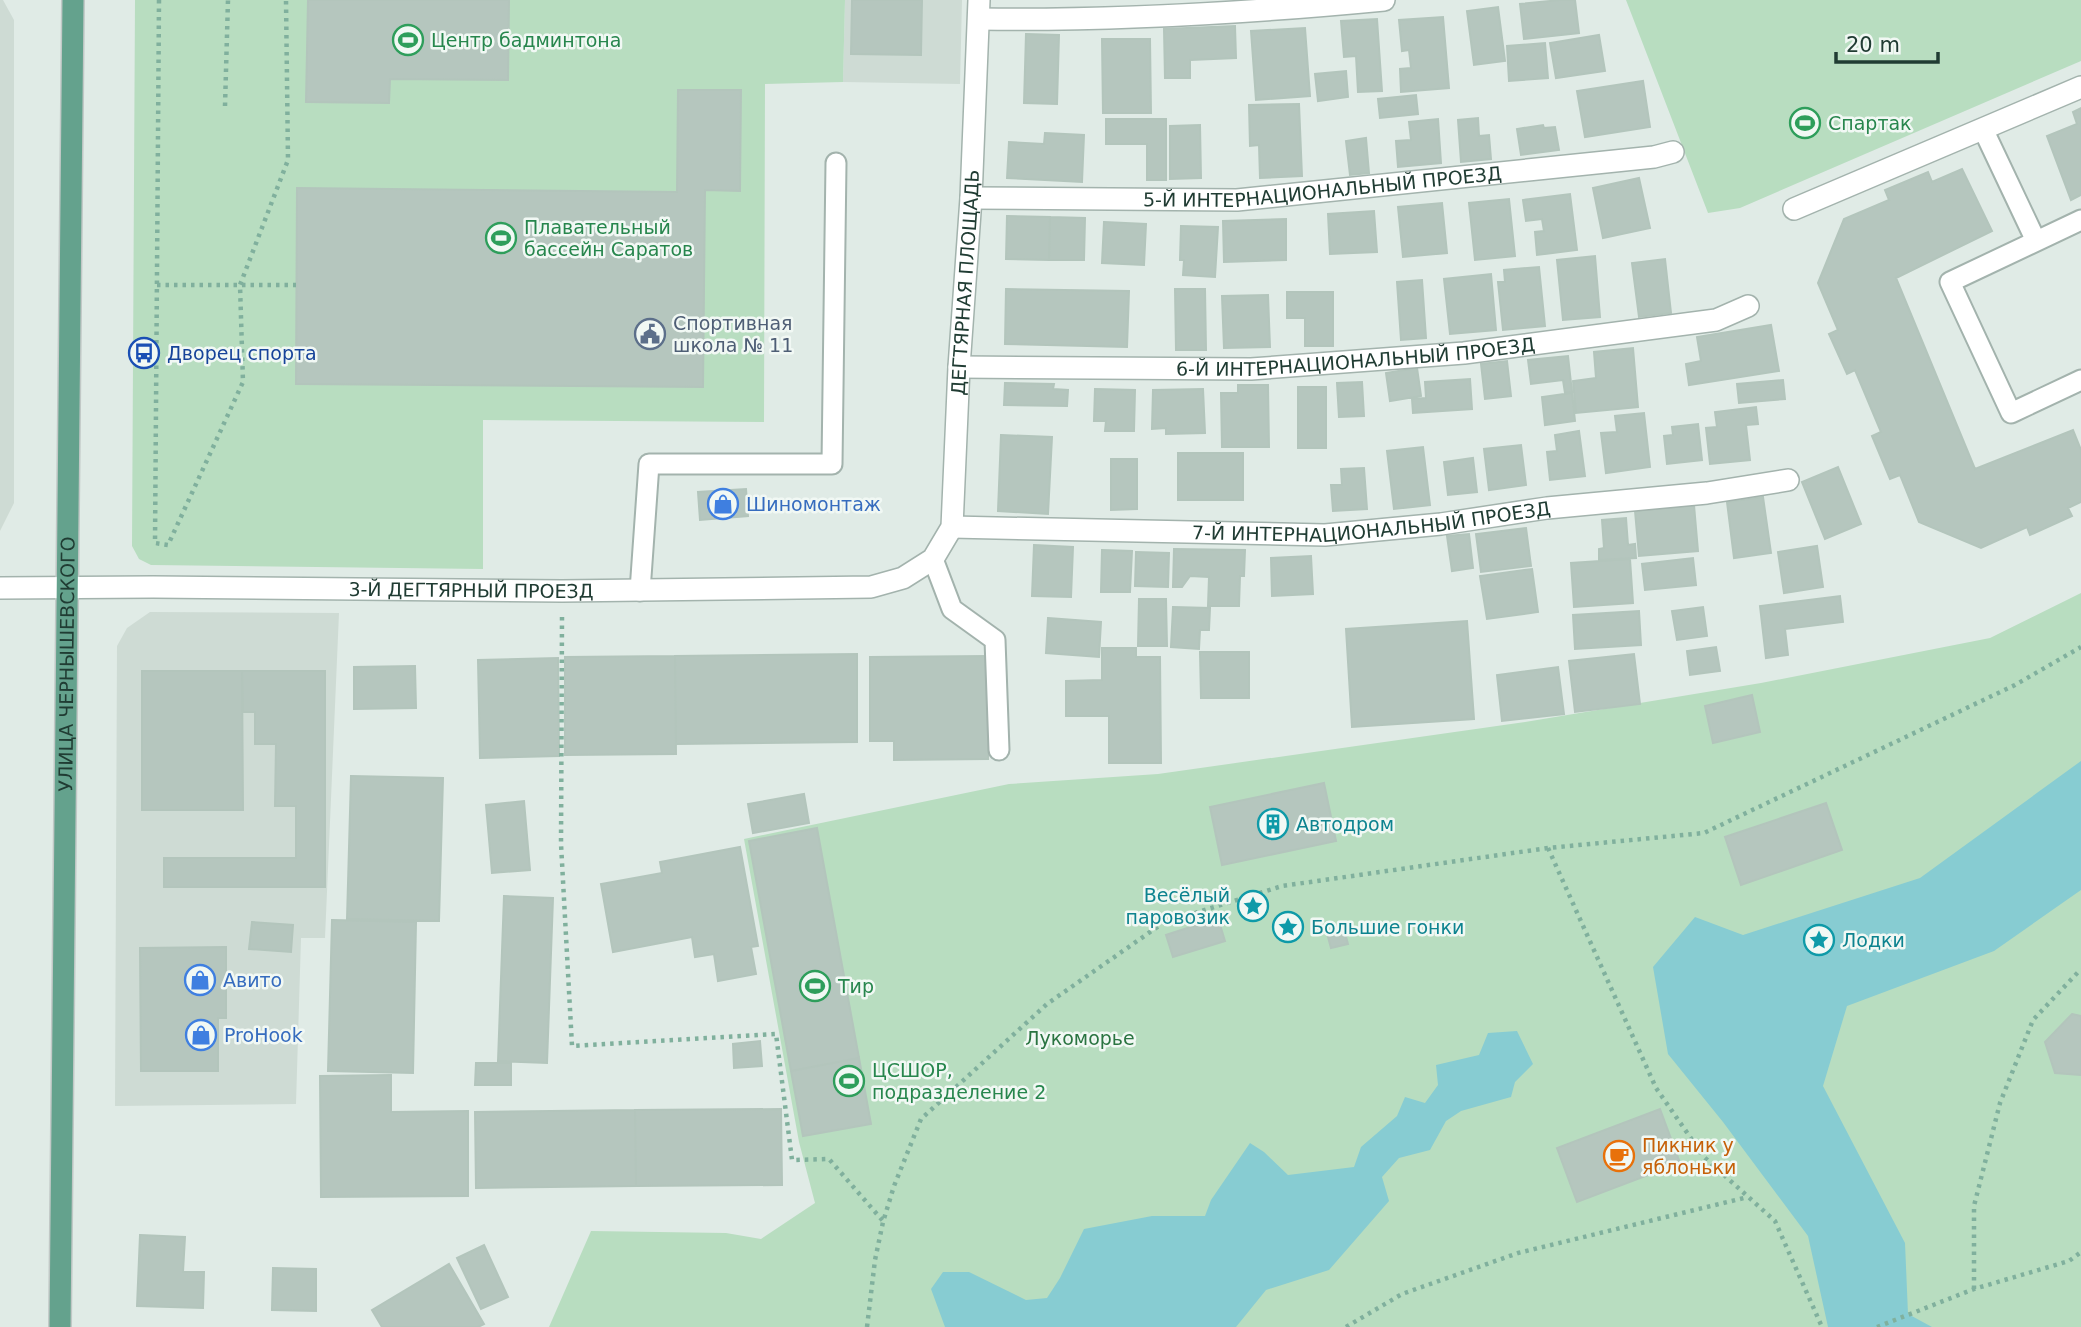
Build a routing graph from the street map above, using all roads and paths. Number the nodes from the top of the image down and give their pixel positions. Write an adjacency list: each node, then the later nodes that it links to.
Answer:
1 (73, 0): 26 (main road, УЛИЦА ЧЕРНЫШЕВСКОГО)
2 (159, 0): 17 (path)
3 (228, 0): 9 (path)
4 (286, 0): 18 (path)
5 (1384, 0): 6 (street)
6 (1233, 7): 7 (street)
7 (979, 9): 13 (street, ДЕГТЯРНАЯ ПЛОЩАДЬ)
8 (2081, 87): 10 (street)
9 (225, 106)
10 (1983, 129): 14 (street); 16 (lane)
11 (1673, 152): 13 (street, 5-Й ИНТЕРНАЦИОНАЛЬНЫЙ ПРОЕЗД)
12 (836, 163): 29 (lane)
13 (971, 198): 21 (street, ДЕГТЯРНАЯ ПЛОЩАДЬ)
14 (1794, 209)
15 (2081, 220): 16 (lane)
16 (2036, 242): 22 (lane)
17 (157, 285): 18 (path); 18 (path)
18 (240, 285): 19 (path)
19 (296, 285)
20 (1748, 306): 21 (street, 6-Й ИНТЕРНАЦИОНАЛЬНЫЙ ПРОЕЗД)
21 (960, 367): 24 (street, ДЕГТЯРНАЯ ПЛОЩАДЬ)
22 (2081, 380)
23 (1788, 480): 24 (street, 7-Й ИНТЕРНАЦИОНАЛЬНЫЙ ПРОЕЗД)
24 (952, 527): 25 (street, ДЕГТЯРНАЯ ПЛОЩАДЬ)
25 (933, 559): 29 (street, 3-Й ДЕГТЯРНЫЙ ПРОЕЗД); 31 (lane)
26 (66, 587): 27 (street, 3-Й ДЕГТЯРНЫЙ ПРОЕЗД); 28 (street, 3-Й ДЕГТЯРНЫЙ ПРОЕЗД); 38 (main road, УЛИЦА ЧЕРНЫШЕВСКОГО)
27 (0, 589)
28 (562, 591): 29 (street, 3-Й ДЕГТЯРНЫЙ ПРОЕЗД); 35 (path)
29 (640, 591)
30 (2081, 647): 32 (path)
31 (999, 750)
32 (1548, 848): 34 (path); 35 (path)
33 (2081, 970): 37 (path)
34 (1749, 1197): 40 (path); 41 (path)
35 (883, 1222): 39 (path)
36 (2081, 1252): 37 (path)
37 (1974, 1289): 42 (path)
38 (60, 1327)
39 (867, 1327)
40 (1346, 1327)
41 (1822, 1327)
42 (1877, 1327)

